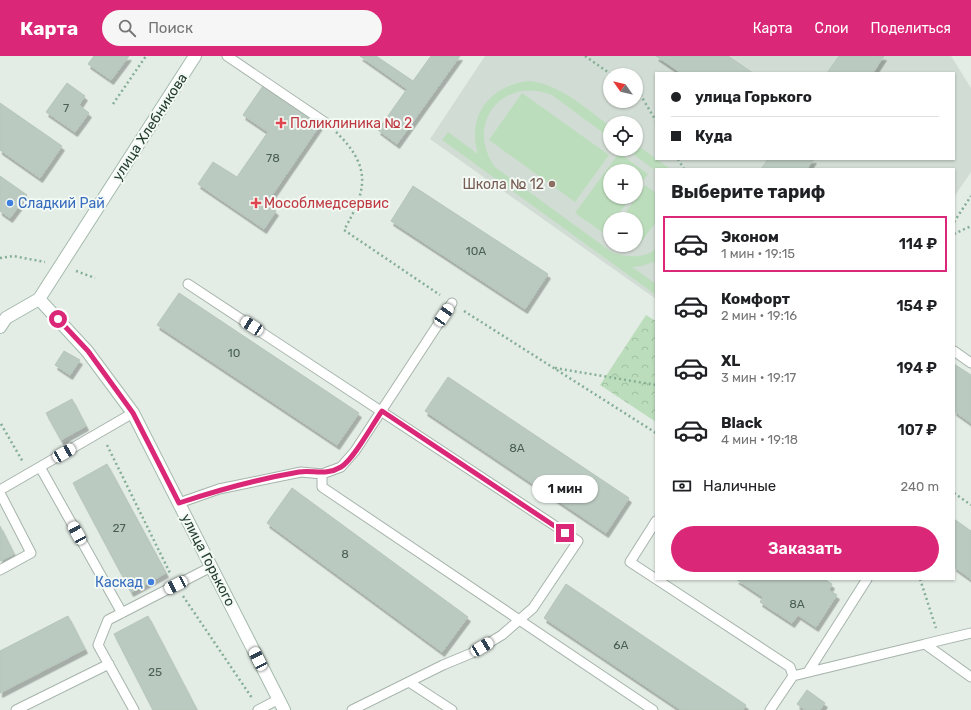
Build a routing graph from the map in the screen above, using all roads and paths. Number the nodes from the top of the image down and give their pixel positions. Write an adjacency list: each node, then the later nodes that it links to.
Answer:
1 (146, 56): 7 (path)
2 (195, 56): 15 (street, улица Хлебникова)
3 (227, 56): 9 (lane)
4 (585, 56): 5 (path)
5 (603, 69)
6 (643, 99): 8 (path)
7 (113, 104)
8 (655, 119)
9 (326, 123)
10 (971, 196): 11 (path)
11 (955, 220)
12 (971, 226): 13 (path)
13 (955, 234)
14 (188, 284): 22 (lane)
15 (39, 299): 17 (street); 23 (street, улица Горького)
16 (452, 303): 22 (lane)
17 (0, 327)
18 (955, 353): 19 (lane)
19 (971, 363)
20 (553, 367): 21 (path)
21 (655, 385)
22 (382, 411): 27 (lane); 40 (lane)
23 (133, 413): 25 (lane); 30 (street, улица Горького)
24 (0, 424): 26 (path)
25 (40, 467): 26 (lane); 39 (lane)
26 (30, 472): 28 (lane)
27 (322, 474): 30 (lane); 40 (lane)
28 (0, 491): 34 (lane)
29 (955, 494): 31 (path)
30 (179, 503): 33 (street, улица Горького)
31 (971, 505)
32 (655, 523): 35 (lane)
33 (211, 567): 39 (lane); 49 (street, улица Горького)
34 (0, 570)
35 (655, 578)
36 (658, 580): 46 (lane)
37 (866, 580): 45 (lane)
38 (920, 580): 42 (path)
39 (122, 613): 44 (lane)
40 (518, 621): 48 (lane); 55 (lane)
41 (971, 633): 42 (lane)
42 (940, 640): 43 (lane)
43 (925, 644): 45 (lane); 47 (lane)
44 (109, 664): 50 (lane); 51 (lane)
45 (808, 672): 46 (lane)
46 (793, 676): 56 (lane)
47 (971, 677)
48 (409, 682): 53 (lane); 54 (lane)
49 (281, 705): 52 (lane)
50 (16, 710)
51 (134, 710)
52 (258, 710)
53 (352, 710)
54 (452, 710)
55 (652, 710)
56 (770, 710)

